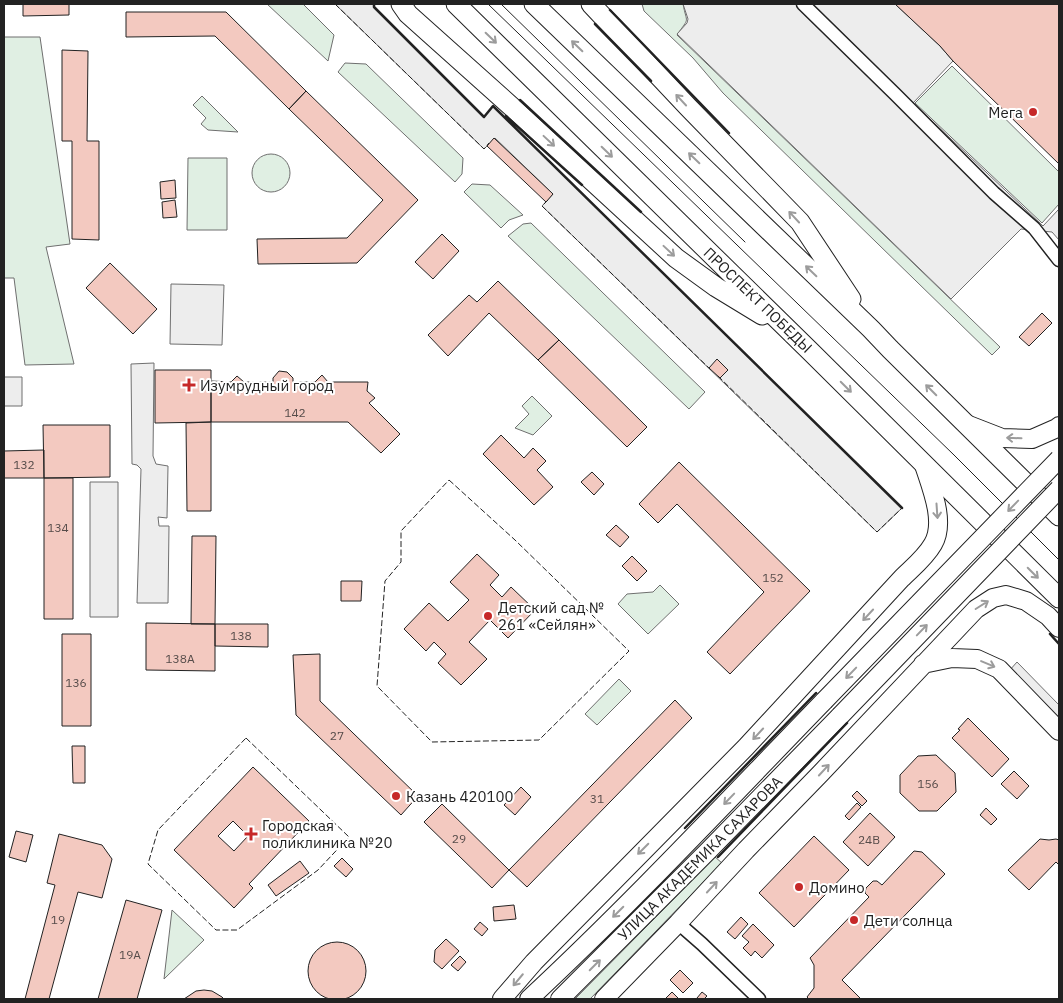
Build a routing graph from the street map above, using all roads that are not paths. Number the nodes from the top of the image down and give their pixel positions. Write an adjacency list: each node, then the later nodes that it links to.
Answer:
1 (402, 4): 8 (main road, one-way to 8)
2 (456, 4): 8 (main road, ПРОСПЕКТ ПОБЕДЫ, one-way to 8)
3 (534, 4): 7 (main road, one-way to 3)
4 (803, 4): 6 (street)
5 (597, 10): 7 (main road, one-way to 5)
6 (1059, 260)
7 (871, 329): 9 (main road, one-way to 7)
8 (811, 352): 12 (main road, ПРОСПЕКТ ПОБЕДЫ, one-way to 12)
9 (966, 424): 10 (main road, one-way to 9); 14 (main road)
10 (1059, 426)
11 (1059, 459): 19 (main road, one-way to 19, bridge)
12 (924, 465): 15 (main road, ПРОСПЕКТ ПОБЕДЫ, one-way to 15); 20 (main road, one-way to 20)
13 (1059, 489): 24 (main road, УЛИЦА АКАДЕМИКА САХАРОВА, one-way to 13, bridge)
14 (1059, 516)
15 (1059, 598)
16 (1059, 628): 17 (main road, one-way to 16)
17 (923, 664): 18 (main road, one-way to 18); 21 (main road, one-way to 17)
18 (1059, 731)
19 (664, 866): 20 (main road); 23 (main road, one-way to 23)
20 (584, 910): 22 (main road, one-way to 22)
21 (678, 923): 25 (main road); 26 (street)
22 (502, 999)
23 (529, 999)
24 (560, 999)
25 (604, 999)
26 (759, 999)

